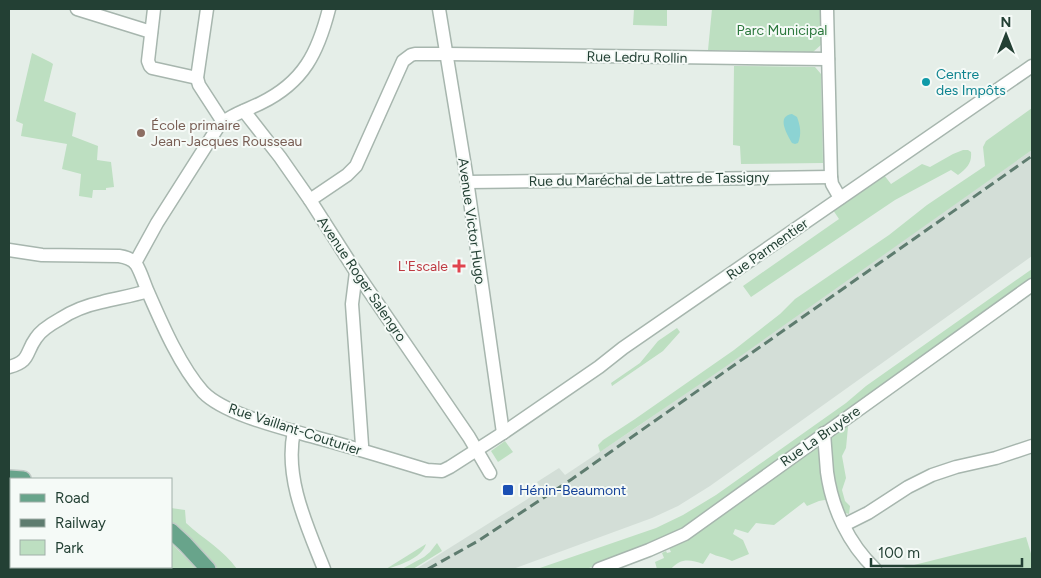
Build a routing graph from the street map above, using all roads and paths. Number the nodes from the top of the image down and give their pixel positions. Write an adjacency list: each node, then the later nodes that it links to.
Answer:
1 (78, 9): 7 (street)
2 (154, 9): 7 (street)
3 (207, 9): 11 (street)
4 (329, 9): 12 (street)
5 (439, 9): 8 (street, Avenue Victor Hugo)
6 (827, 9): 9 (street)
7 (152, 32): 11 (street)
8 (446, 54): 9 (street, Rue Ledru Rollin); 15 (street, Avenue Victor Hugo); 17 (street, Rue Ledru Rollin)
9 (828, 59): 14 (street)
10 (1032, 66): 16 (street, Rue Parmentier)
11 (198, 78): 13 (street)
12 (244, 111): 13 (street); 17 (street, Avenue Roger Salengro)
13 (223, 122): 19 (street)
14 (831, 178): 15 (street, Rue du Maréchal de Lattre de Tassigny); 16 (street)
15 (467, 182): 25 (street, Avenue Victor Hugo)
16 (840, 198): 25 (street, Rue Parmentier)
17 (310, 200): 20 (street, Avenue Roger Salengro)
18 (9, 250): 19 (street)
19 (135, 263): 22 (street, Rue Vaillant-Couturier)
20 (356, 272): 28 (street); 29 (street, Avenue Roger Salengro)
21 (1032, 285): 26 (street, Rue La Bruyère)
22 (147, 290): 23 (street); 24 (street, Rue Vaillant-Couturier)
23 (9, 367)
24 (294, 431): 28 (street, Rue Vaillant-Couturier); 35 (street)
25 (503, 433): 29 (street, Rue Parmentier)
26 (824, 433): 32 (street); 36 (street, Rue La Bruyère)
27 (1032, 446): 32 (street)
28 (360, 450): 30 (street, Rue Vaillant-Couturier)
29 (477, 450): 30 (street, Rue Parmentier); 31 (street, Avenue Roger Salengro)
30 (444, 470)
31 (490, 473)
32 (844, 525): 37 (street)
33 (172, 532): 34 (main road)
34 (208, 569)
35 (324, 569)
36 (599, 569)
37 (875, 569)

